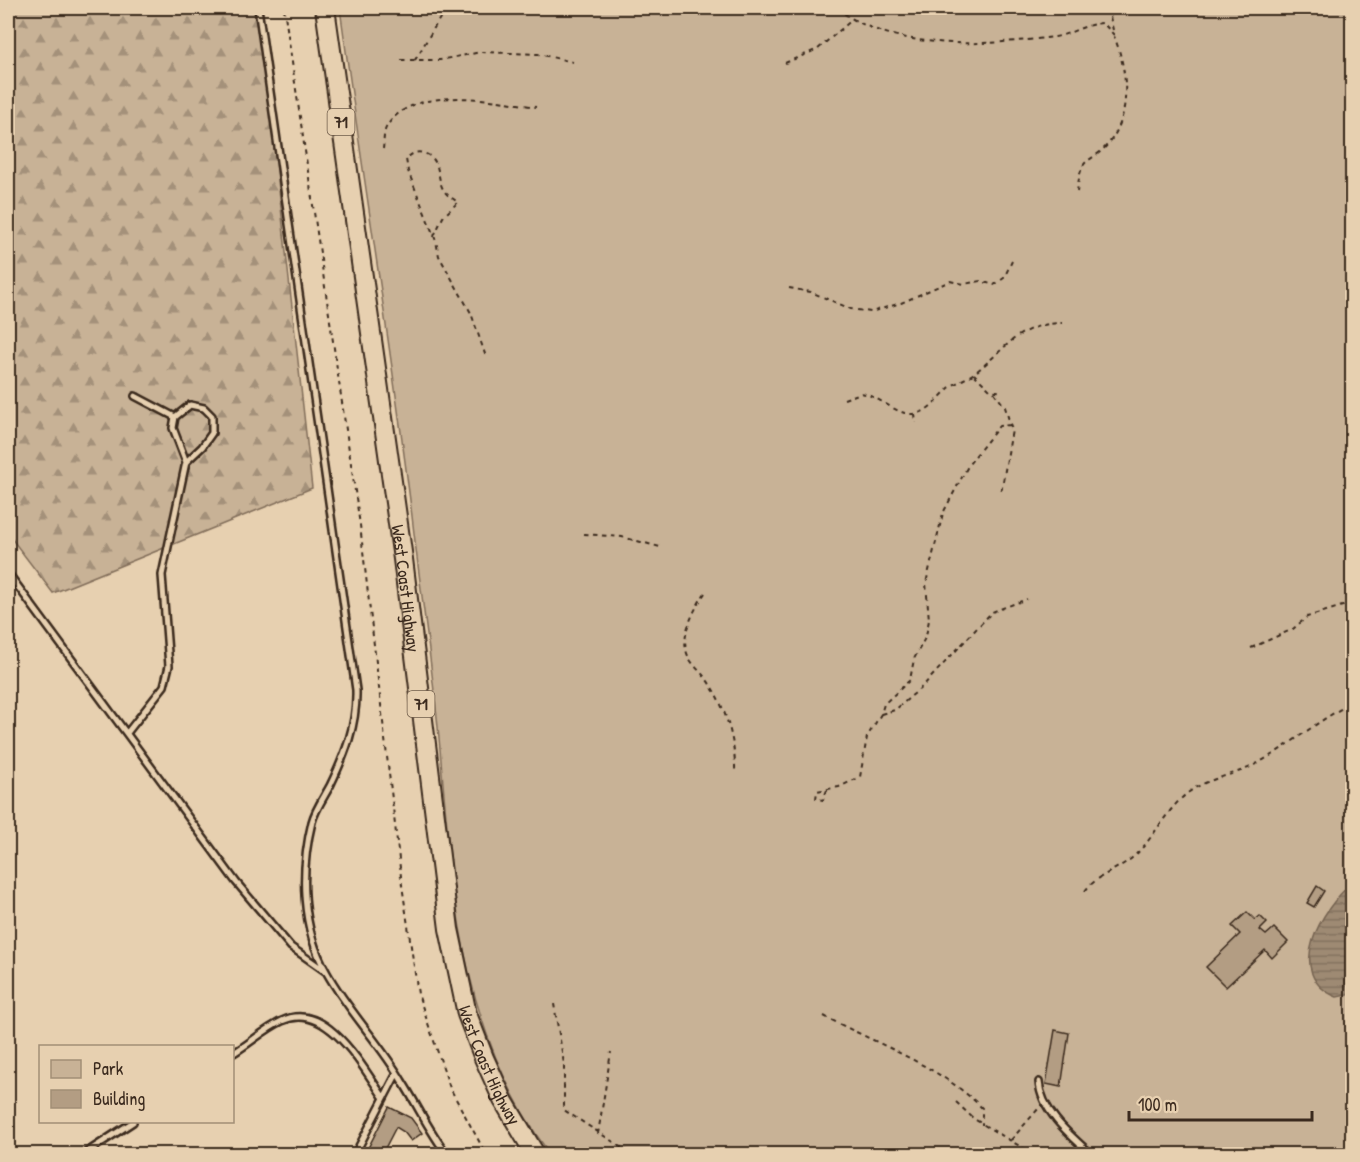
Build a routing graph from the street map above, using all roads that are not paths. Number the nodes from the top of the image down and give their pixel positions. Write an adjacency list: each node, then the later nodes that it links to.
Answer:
1 (258, 8): 8 (lane)
2 (325, 8): 17 (highway, West Coast Highway / 71)
3 (135, 396): 4 (lane)
4 (175, 417): 5 (lane); 5 (lane)
5 (186, 462): 7 (lane)
6 (8, 573): 7 (lane)
7 (127, 733): 8 (lane)
8 (326, 972): 10 (lane)
9 (234, 1053): 12 (lane)
10 (397, 1073): 12 (lane); 16 (lane)
11 (1039, 1082): 18 (lane)
12 (384, 1098): 15 (lane)
13 (132, 1123): 14 (lane)
14 (84, 1155)
15 (355, 1155)
16 (447, 1155)
17 (535, 1155)
18 (1091, 1155)

